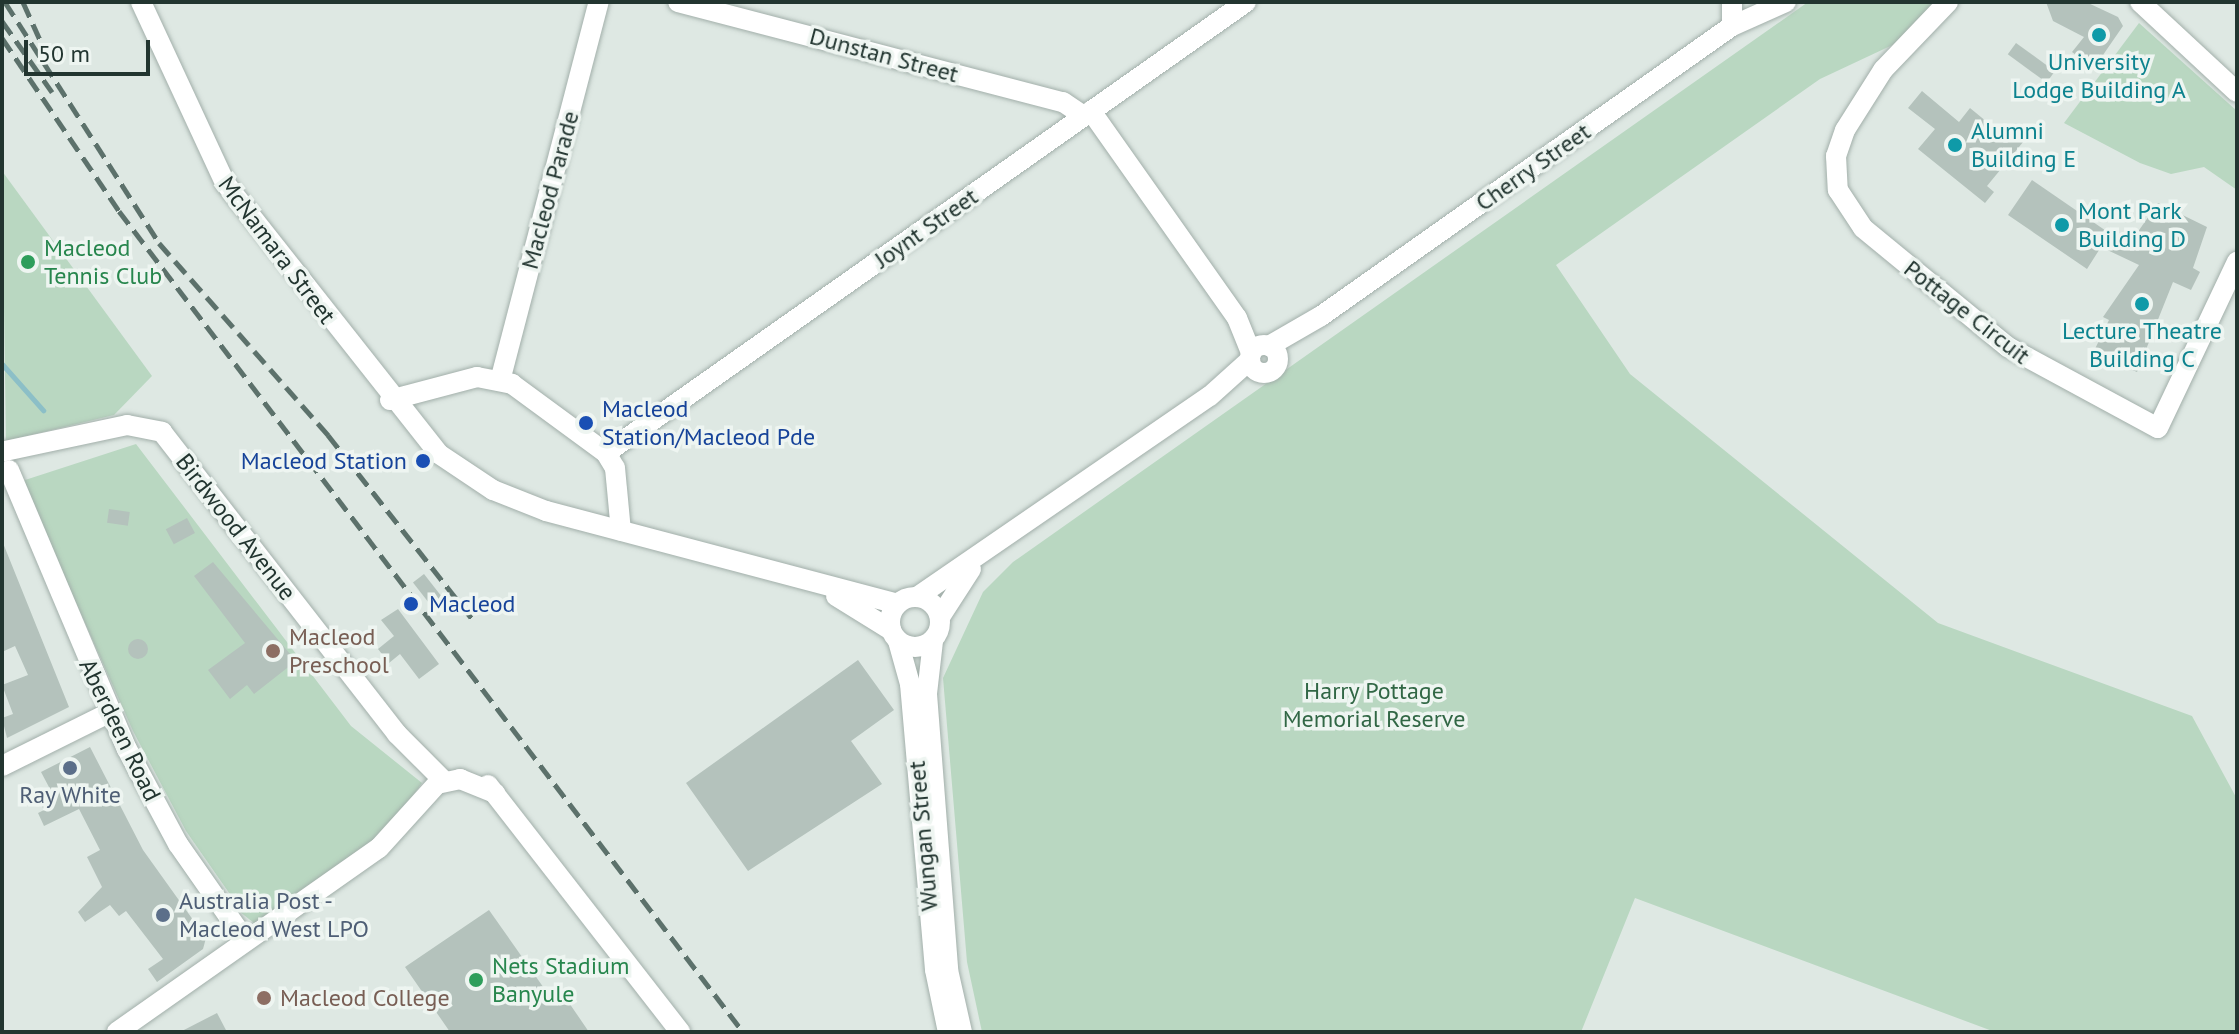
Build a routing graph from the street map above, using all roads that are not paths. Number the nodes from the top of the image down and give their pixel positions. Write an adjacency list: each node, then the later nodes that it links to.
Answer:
1 (141, 2): 14 (street, McNamara Street)
2 (599, 2): 13 (street, Macleod Parade)
3 (678, 2): 10 (street, Dunstan Street)
4 (1246, 2): 10 (street, Joynt Street)
5 (1786, 2): 8 (street, Cherry Street)
6 (1948, 2): 11 (street, Pottage Circuit)
7 (2140, 2): 9 (street)
8 (1742, 10): 12 (street, Cherry Street)
9 (2237, 92)
10 (1088, 114): 12 (street, Dunstan Street); 15 (street, Joynt Street)
11 (2237, 262)
12 (1262, 356): 18 (street, Cherry Street)
13 (501, 377): 14 (street); 15 (street)
14 (390, 400): 17 (street, McNamara Street)
15 (606, 453): 17 (street)
16 (5, 466): 24 (street, Aberdeen Road); 26 (street, Birdwood Avenue)
17 (621, 531): 19 (street, McNamara Street)
18 (984, 554): 20 (street, Cherry Street); 21 (street, Cherry Street)
19 (799, 578): 20 (street, McNamara Street); 22 (street, McNamara Street)
20 (907, 600): 21 (street); 22 (street)
21 (940, 617): 23 (street, Wungan Street)
22 (894, 635): 23 (street); 30 (street, Wungan Street)
23 (933, 641): 31 (street, Wungan Street)
24 (109, 713): 25 (street); 27 (street, Aberdeen Road)
25 (2, 766)
26 (440, 775): 27 (street); 29 (street)
27 (246, 941): 28 (street)
28 (117, 1032)
29 (680, 1032)
30 (948, 1032)
31 (962, 1032)

